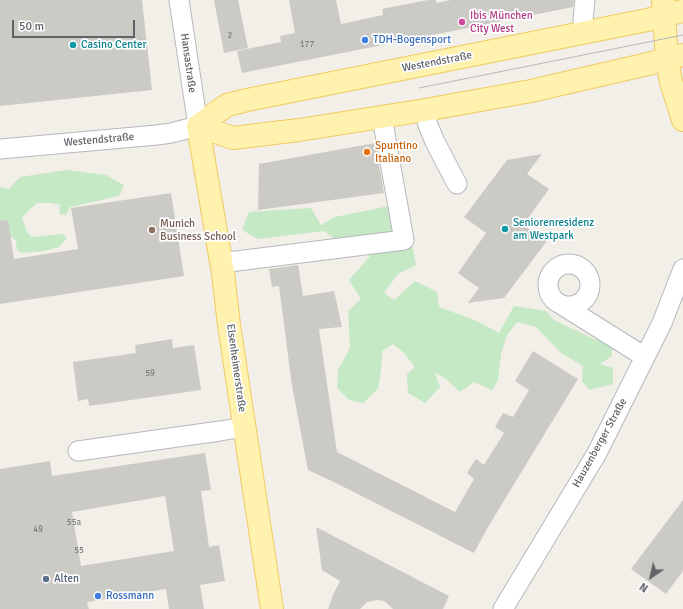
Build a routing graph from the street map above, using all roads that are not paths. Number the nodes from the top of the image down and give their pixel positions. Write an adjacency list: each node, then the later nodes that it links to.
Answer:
1 (179, 0): 9 (street, Hansastraße)
2 (585, 0): 4 (street)
3 (669, 15): 4 (main road, Westendstraße); 5 (main road)
4 (584, 32): 9 (main road, Westendstraße)
5 (675, 57): 6 (main road); 8 (main road)
6 (425, 110): 7 (main road); 11 (street)
7 (382, 117): 9 (main road); 12 (street)
8 (683, 120)
9 (198, 126): 10 (street, Westendstraße); 12 (main road, Elsenheimerstraße)
10 (0, 149)
11 (457, 184)
12 (221, 263): 18 (main road, Elsenheimerstraße)
13 (683, 269): 17 (street, Hauzenberger Straße)
14 (587, 297): 15 (street); 15 (street); 16 (street)
15 (562, 305): 16 (street)
16 (582, 317): 17 (street)
17 (645, 357): 21 (street, Hauzenberger Straße)
18 (244, 427): 19 (street); 20 (main road, Elsenheimerstraße)
19 (78, 451)
20 (272, 609)
21 (503, 609)

